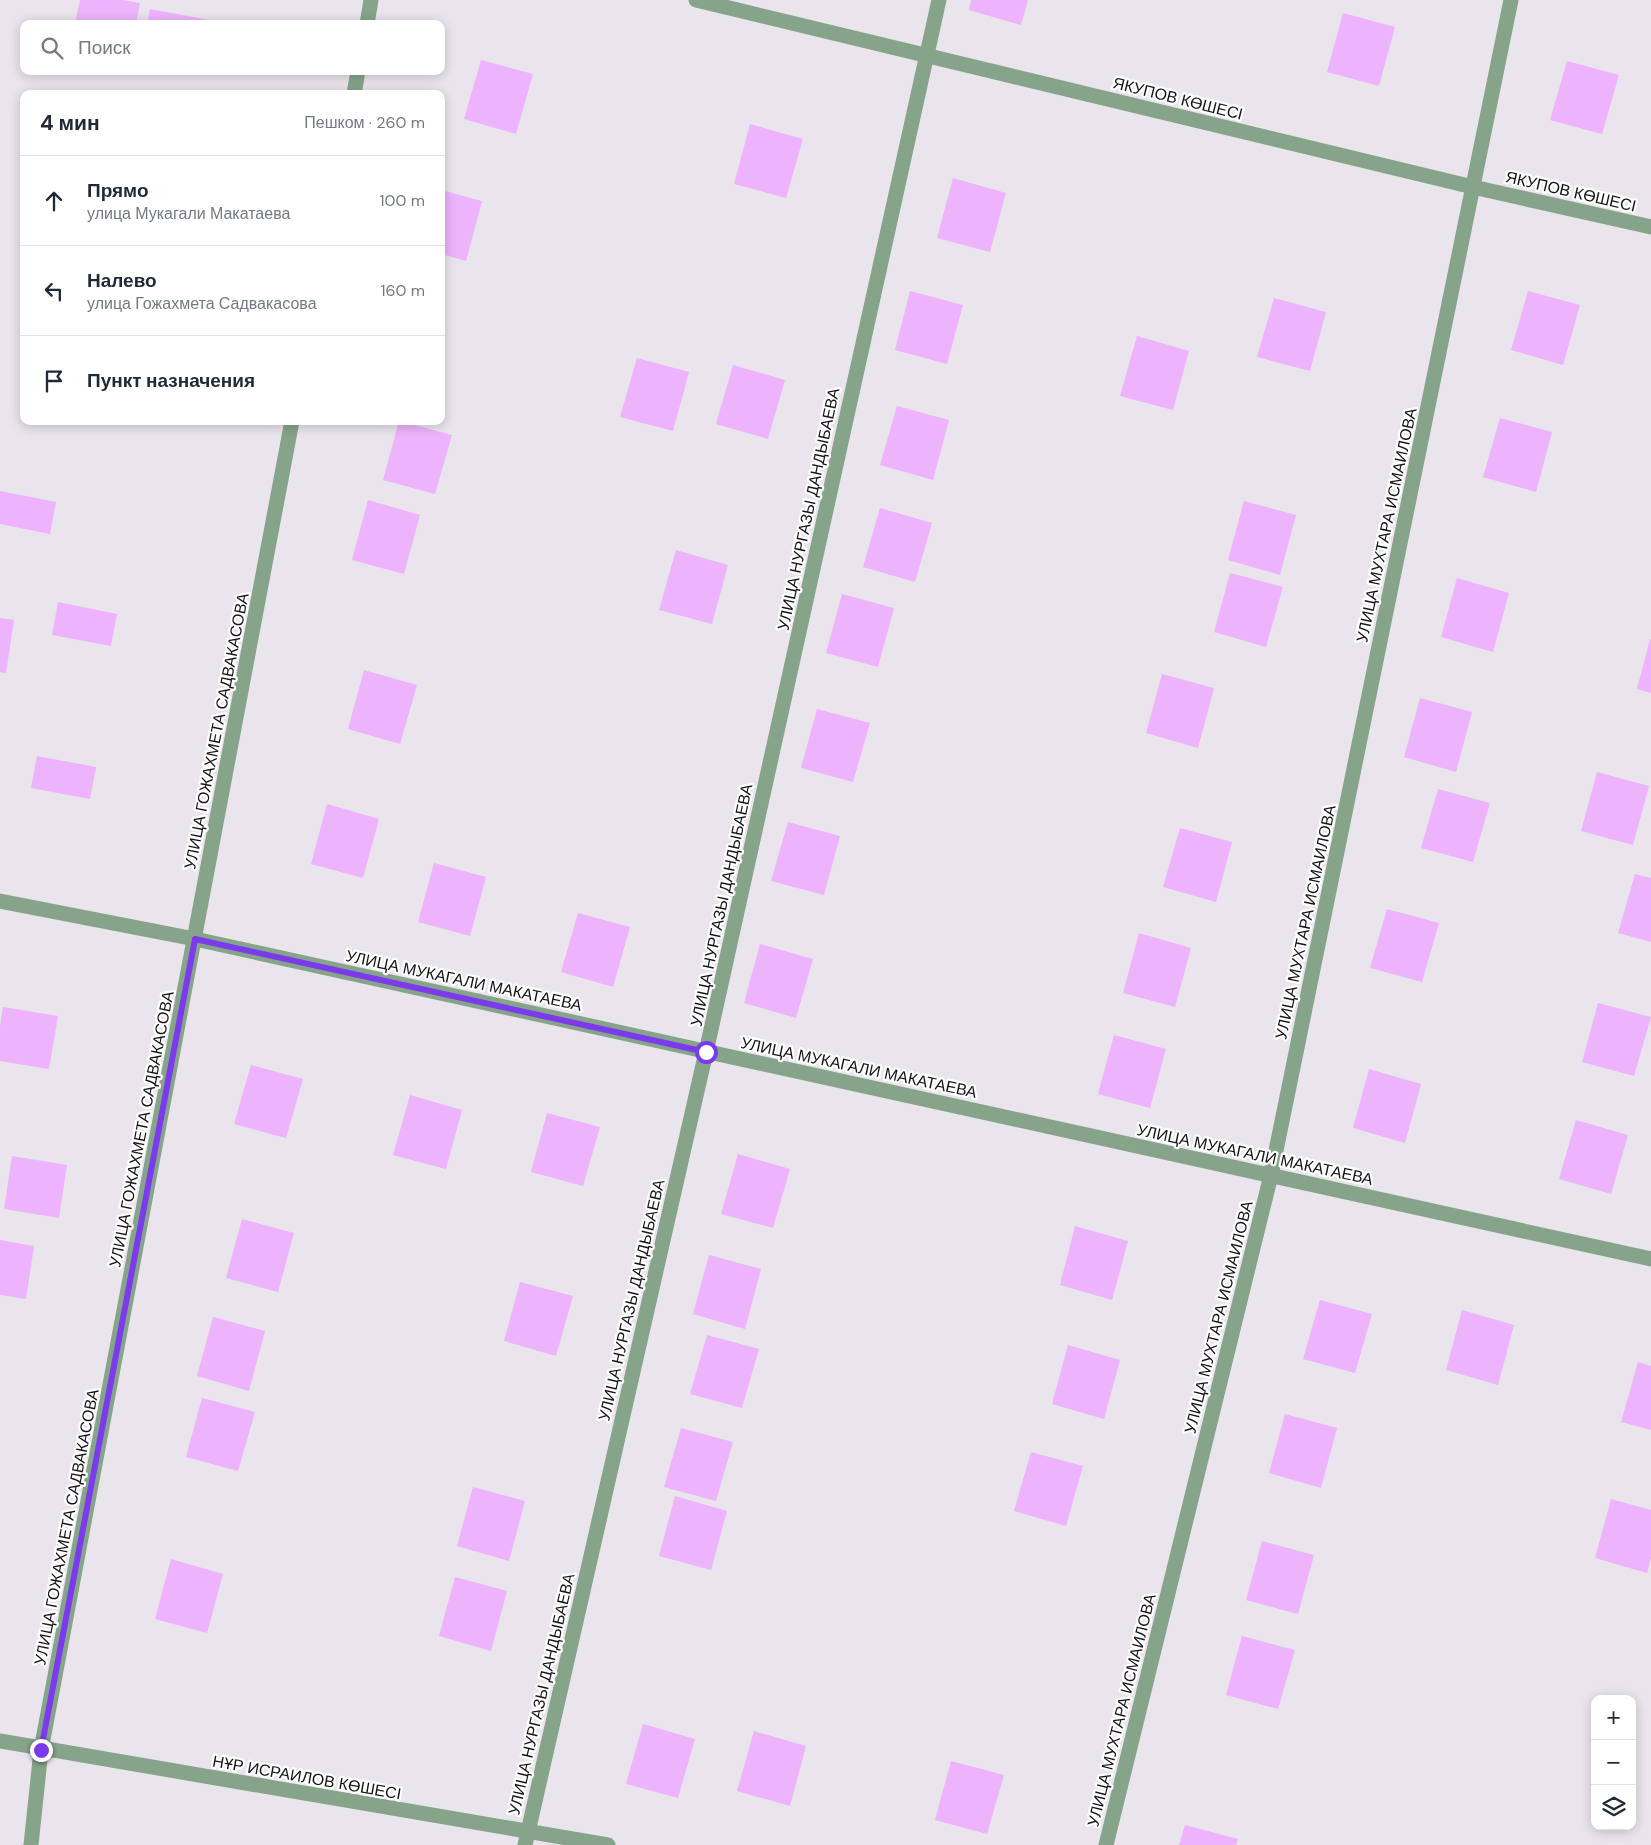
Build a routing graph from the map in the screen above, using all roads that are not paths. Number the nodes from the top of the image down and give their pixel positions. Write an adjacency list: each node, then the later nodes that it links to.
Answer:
1 (371, 0): 5 (street)
2 (696, 0): 6 (street, ЯКУПОВ КӨШЕСІ)
3 (939, 0): 6 (street, УЛИЦА НУРГАЗЫ ДАНДЫБАЕВА)
4 (1511, 0): 9 (street, УЛИЦА МУХТАРА ИСМАИЛОВА)
5 (368, 20)
6 (927, 55): 9 (street, ЯКУПОВ КӨШЕСІ); 14 (street, УЛИЦА НУРГАЗЫ ДАНДЫБАЕВА)
7 (357, 75): 8 (street)
8 (355, 90)
9 (1473, 187): 10 (street, ЯКУПОВ КӨШЕСІ); 15 (street, УЛИЦА МУХТАРА ИСМАИЛОВА)
10 (1651, 227)
11 (291, 425): 13 (street, УЛИЦА ГОЖАХМЕТА САДВАКАСОВА)
12 (0, 901): 13 (street, УЛИЦА МУКАГАЛИ МАКАТАЕВА)
13 (195, 939): 14 (street, УЛИЦА МУКАГАЛИ МАКАТАЕВА); 18 (street, УЛИЦА ГОЖАХМЕТА САДВАКАСОВА)
14 (706, 1052): 15 (street, УЛИЦА МУКАГАЛИ МАКАТАЕВА); 19 (street, УЛИЦА НУРГАЗЫ ДАНДЫБАЕВА)
15 (1271, 1175): 16 (street, УЛИЦА МУКАГАЛИ МАКАТАЕВА); 22 (street, УЛИЦА МУХТАРА ИСМАИЛОВА)
16 (1651, 1259)
17 (0, 1741): 18 (street, НҰР ИСРАИЛОВ КӨШЕСІ)
18 (41, 1750): 19 (street, НҰР ИСРАИЛОВ КӨШЕСІ); 20 (street, УЛИЦА ГОЖАХМЕТА САДВАКАСОВА)
19 (526, 1838): 21 (street, НҰР ИСРАИЛОВ КӨШЕСІ)
20 (31, 1845)
21 (608, 1845)
22 (1106, 1845)

